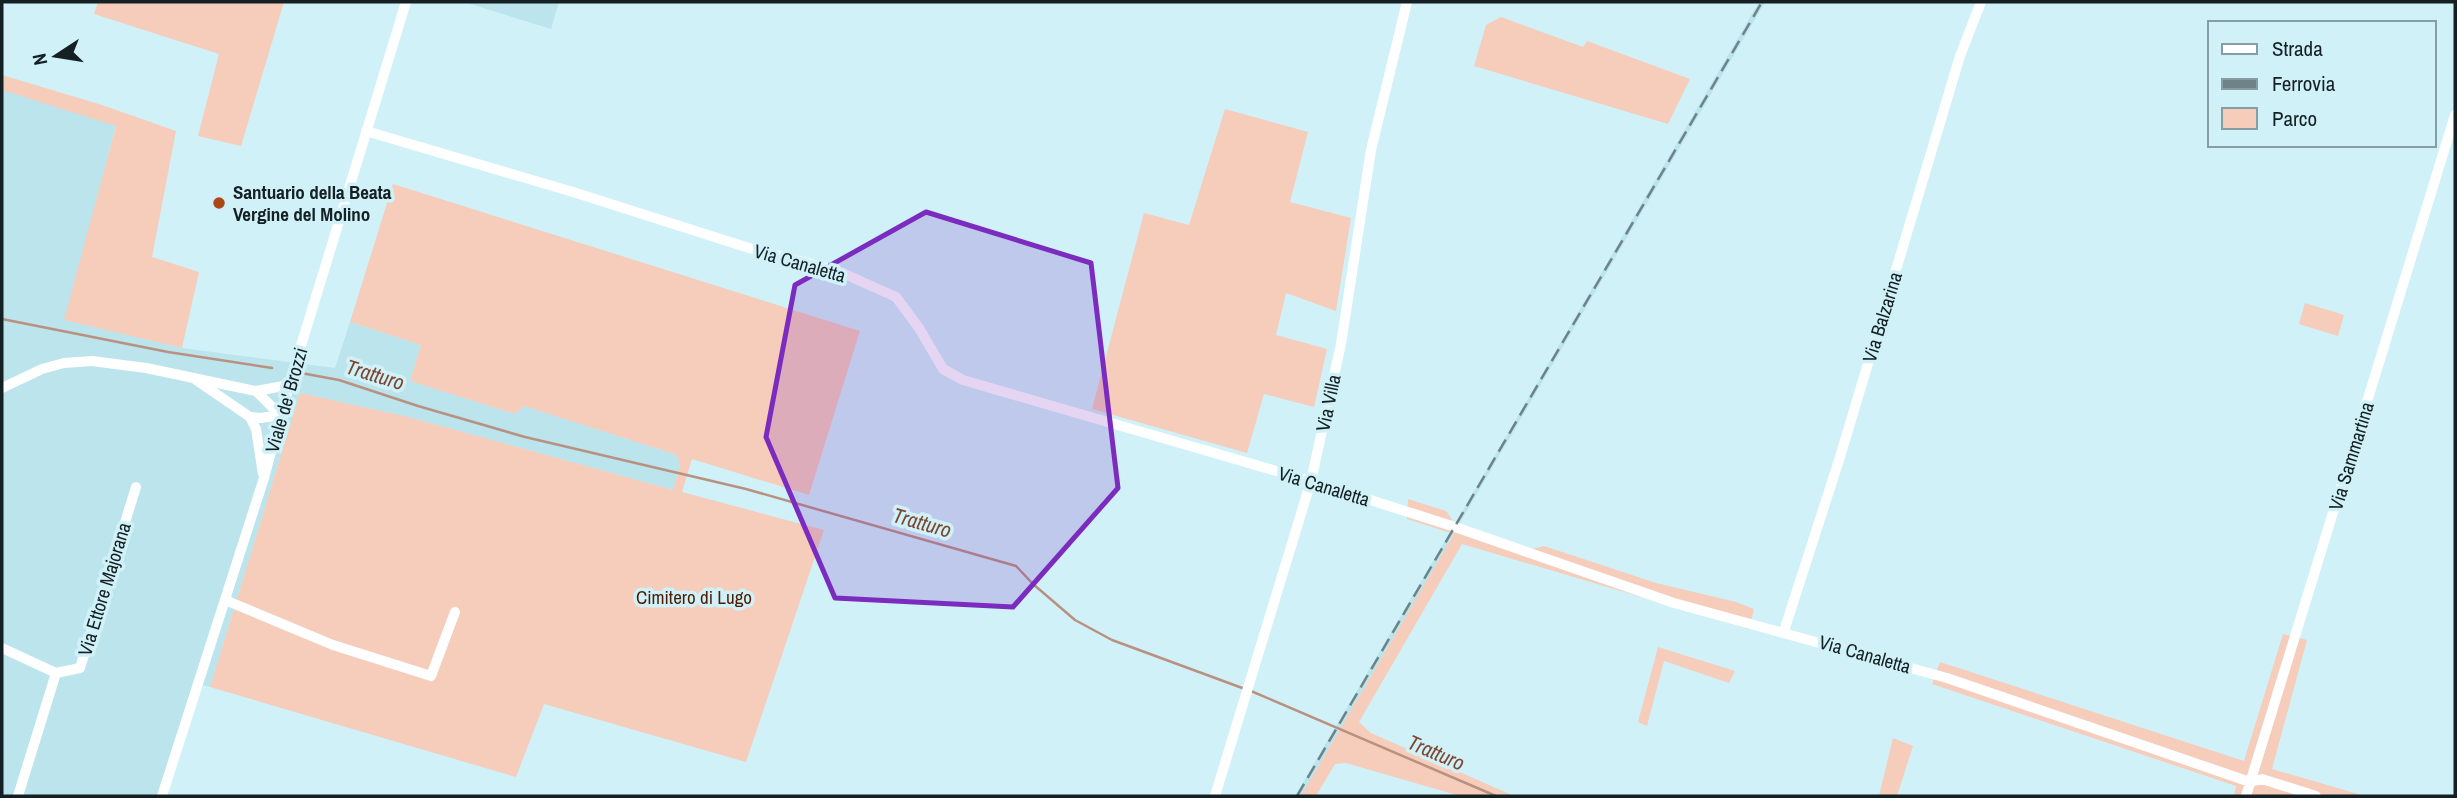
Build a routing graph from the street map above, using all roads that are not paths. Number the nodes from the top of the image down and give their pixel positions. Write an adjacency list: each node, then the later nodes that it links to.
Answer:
1 (406, 2): 5 (street, Viale de' Brozzi)
2 (1407, 2): 13 (street, Via Villa)
3 (1981, 2): 17 (street, Via Balzarina)
4 (2455, 115): 20 (street, Via Sammartina)
5 (366, 131): 7 (street, Viale de' Brozzi); 13 (street, Via Canaletta)
6 (190, 376): 8 (street); 9 (street); 11 (street)
7 (289, 384): 9 (street); 10 (street, Viale de' Brozzi)
8 (2, 388)
9 (256, 391): 10 (street)
10 (280, 415): 11 (street); 12 (street, Viale de' Brozzi)
11 (250, 417): 12 (street)
12 (264, 478): 15 (street, Viale de' Brozzi)
13 (1311, 481): 17 (street, Via Canaletta); 23 (street, Via Villa)
14 (136, 487): 19 (street, Via Ettore Majorana)
15 (225, 600): 16 (street); 22 (street, Viale de' Brozzi)
16 (455, 612)
17 (1784, 631): 20 (street, Via Canaletta)
18 (2, 648): 19 (street, Via Ettore Majorana)
19 (56, 673): 21 (street, Via Ettore Majorana)
20 (2250, 782): 24 (street, Via Sammartina); 25 (street, Via Canaletta)
21 (18, 796)
22 (162, 796)
23 (1215, 796)
24 (2246, 796)
25 (2316, 796)

